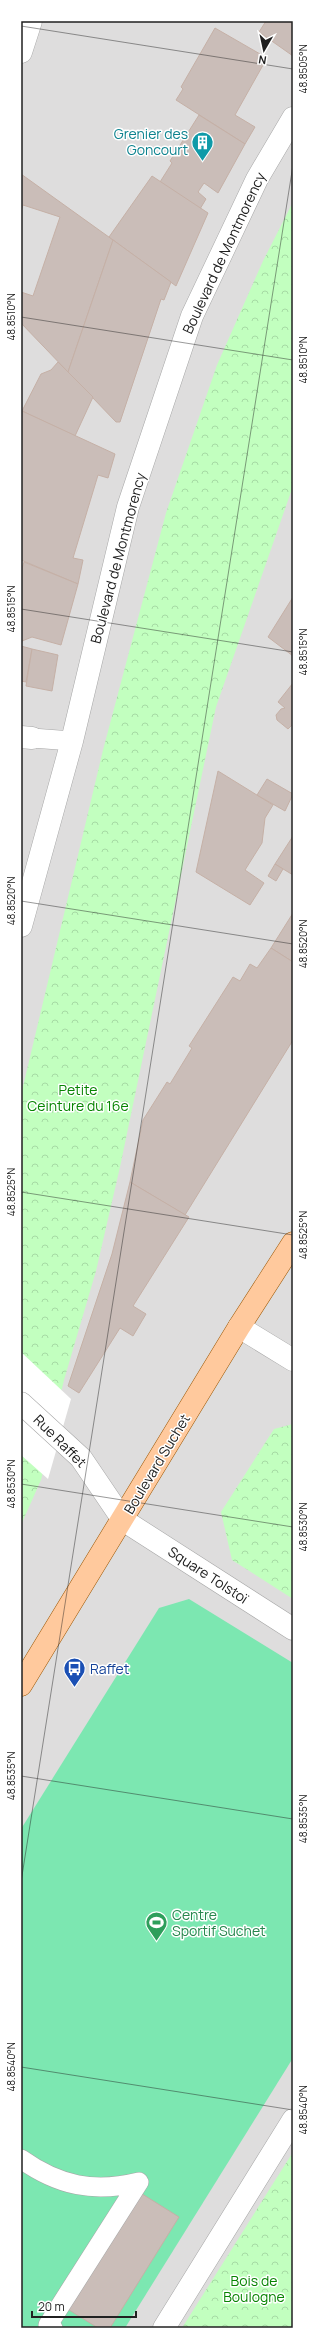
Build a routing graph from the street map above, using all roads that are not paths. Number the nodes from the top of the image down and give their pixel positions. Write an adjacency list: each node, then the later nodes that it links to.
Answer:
1 (31, 21): 2 (street)
2 (21, 52)
3 (293, 118): 5 (street, Boulevard de Montmorency)
4 (27, 737): 5 (lane)
5 (72, 741): 6 (street, Boulevard de Montmorency)
6 (21, 926)
7 (293, 1243): 8 (main road, Boulevard Suchet)
8 (240, 1327): 9 (street); 11 (main road, Boulevard Suchet)
9 (293, 1360)
10 (21, 1403): 11 (street, Rue Raffet)
11 (123, 1520): 12 (street, Square Tolstoï); 13 (main road, Boulevard Suchet)
12 (293, 1629)
13 (21, 1684)
14 (293, 2120): 17 (street)
15 (23, 2166): 16 (lane)
16 (53, 2328)
17 (164, 2328)

